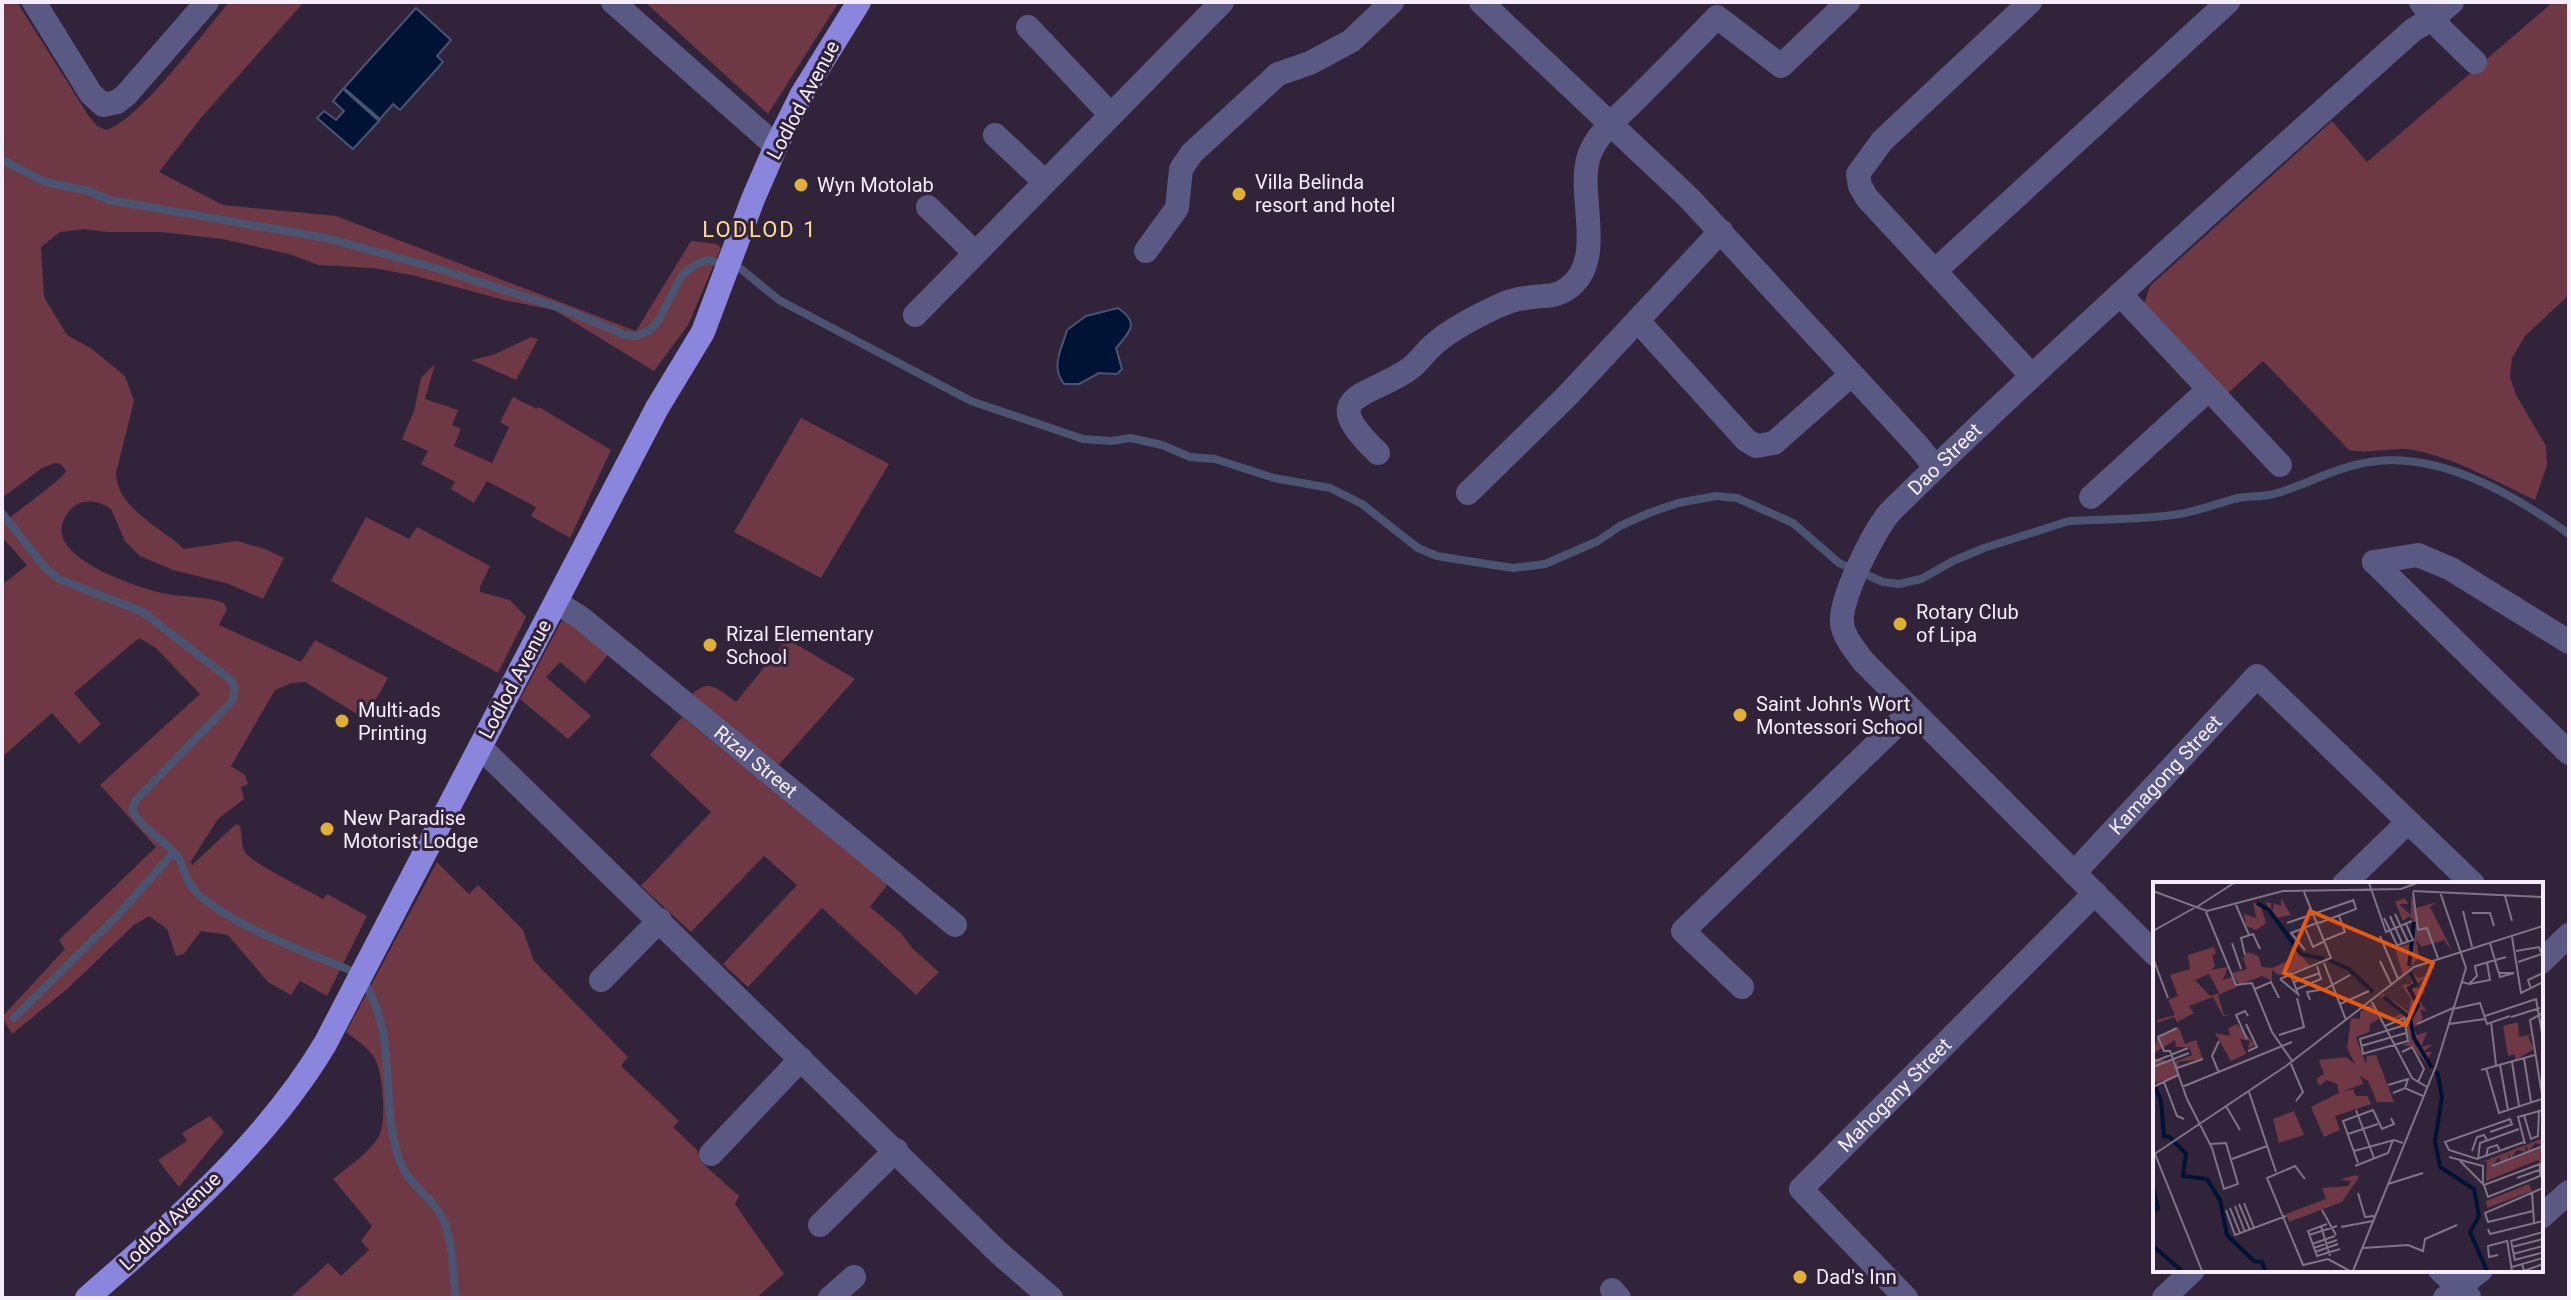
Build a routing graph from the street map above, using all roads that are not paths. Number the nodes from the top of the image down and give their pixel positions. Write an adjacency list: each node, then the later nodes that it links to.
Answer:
1 (34, 2): 2 (street)
2 (207, 2)
3 (613, 2): 18 (street)
4 (859, 2): 18 (main road, Lodlod Avenue)
5 (1222, 2): 15 (street)
6 (1392, 2): 22 (street)
7 (1481, 2): 16 (street)
8 (1848, 2): 16 (street)
9 (2030, 2): 24 (street)
10 (2228, 2): 24 (street)
11 (2452, 2): 12 (street, Dao Street)
12 (2426, 10): 14 (street); 25 (street, Dao Street)
13 (1028, 27): 15 (street)
14 (2475, 62)
15 (1111, 115): 19 (street)
16 (1610, 126): 21 (street); 31 (street)
17 (995, 135): 19 (street)
18 (776, 146): 36 (main road, Lodlod Avenue)
19 (1045, 182): 23 (street)
20 (928, 207): 23 (street)
21 (1721, 231): 27 (street); 28 (street)
22 (1146, 251)
23 (975, 253): 26 (street)
24 (1935, 271): 29 (street)
25 (2120, 294): 29 (street, Dao Street); 30 (street)
26 (915, 315)
27 (1638, 321): 28 (street); 34 (street)
28 (1851, 375): 33 (street)
29 (2031, 375): 33 (street, Dao Street)
30 (2208, 390): 32 (street); 35 (street)
31 (1378, 453)
32 (2280, 465)
33 (1935, 467): 38 (street, Dao Street)
34 (1468, 493)
35 (2091, 497)
36 (556, 602): 39 (main road, Lodlod Avenue); 47 (street, Rizal Street)
37 (2569, 642): 40 (street)
38 (1911, 711): 42 (street, Dao Street); 52 (street)
39 (480, 747): 46 (street); 63 (main road, Lodlod Avenue)
40 (2569, 753)
41 (2408, 822): 42 (street, Kamagong Street); 43 (street); 44 (street)
42 (2074, 873): 45 (street, Dao Street)
43 (2346, 882)
44 (2471, 882)
45 (2095, 893): 49 (street, Dao Street); 66 (street, Mahogany Street)
46 (660, 920): 51 (street); 53 (street)
47 (955, 925)
48 (2569, 935): 50 (street)
49 (2153, 952)
50 (2543, 955)
51 (601, 980)
52 (1742, 987)
53 (801, 1059): 54 (street); 55 (street)
54 (896, 1150): 58 (street); 65 (street)
55 (711, 1154)
56 (2569, 1192): 57 (street)
57 (2543, 1215)
58 (820, 1225)
59 (2191, 1272): 67 (street)
60 (2478, 1272): 62 (street)
61 (854, 1277): 64 (street)
62 (2453, 1288)
63 (87, 1298)
64 (830, 1298)
65 (1051, 1298)
66 (1906, 1298)
67 (2164, 1298)

